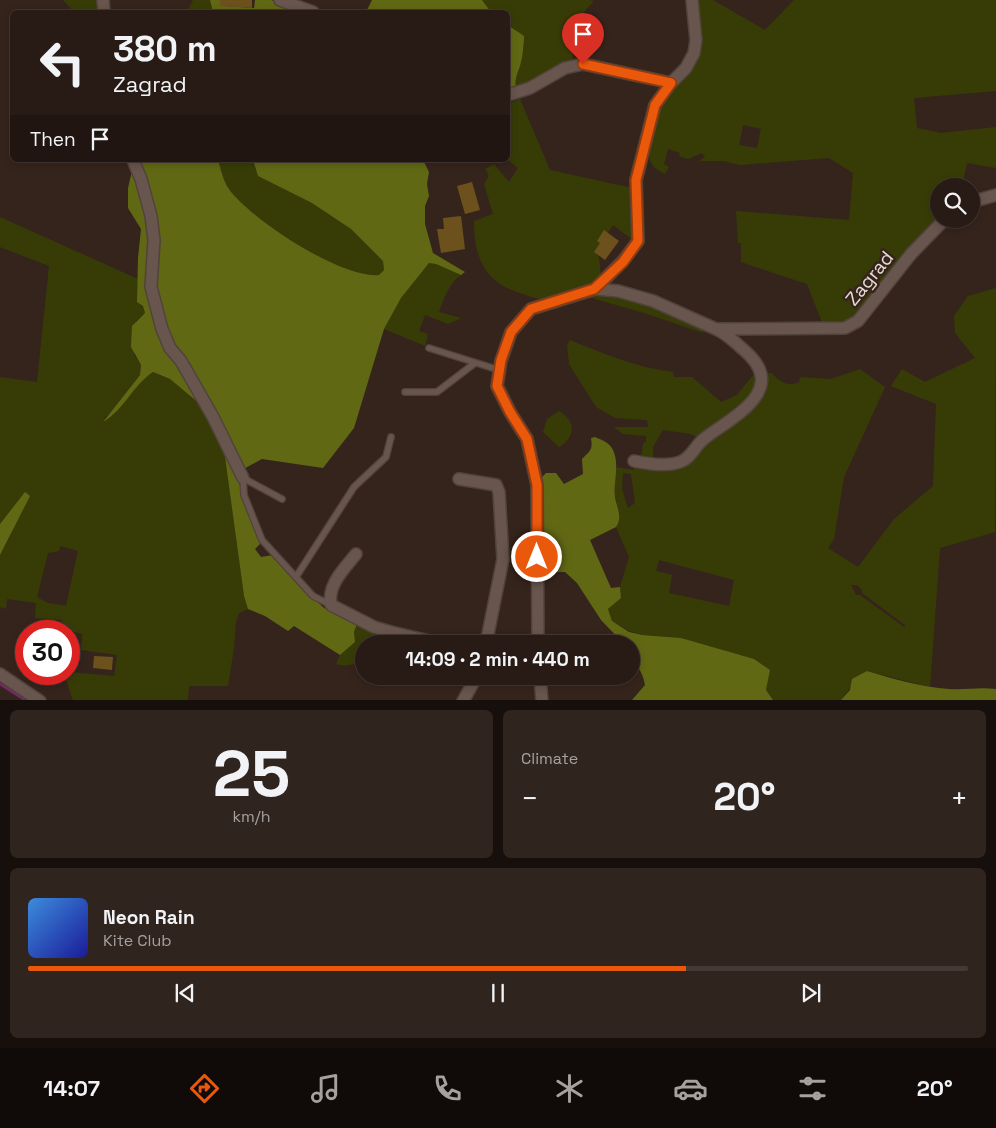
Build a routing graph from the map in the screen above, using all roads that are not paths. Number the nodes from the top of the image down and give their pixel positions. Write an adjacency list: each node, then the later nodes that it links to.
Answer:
1 (280, 0): 3 (street)
2 (692, 0): 4 (street, Zagrad)
3 (308, 10)
4 (671, 83): 5 (street); 10 (street, Zagrad)
5 (510, 94)
6 (134, 162): 18 (street)
7 (996, 195): 8 (street)
8 (980, 199)
9 (936, 228): 11 (street, Zagrad)
10 (594, 289): 11 (street, Zagrad); 14 (street, Zagrad)
11 (716, 329): 17 (street, Zagrad)
12 (429, 348): 13 (lane)
13 (475, 363): 14 (lane); 15 (lane)
14 (499, 370): 26 (street, Zagrad)
15 (405, 392)
16 (391, 437): 22 (lane)
17 (634, 461)
18 (243, 478): 20 (lane); 22 (lane)
19 (459, 479): 25 (street)
20 (282, 499)
21 (356, 554): 23 (street)
22 (296, 577): 23 (lane)
23 (331, 605): 24 (street)
24 (404, 635)
25 (488, 635)
26 (538, 635)
27 (0, 674): 30 (street)
28 (472, 685): 31 (street)
29 (541, 685): 32 (street)
30 (40, 700)
31 (463, 700)
32 (542, 700)

